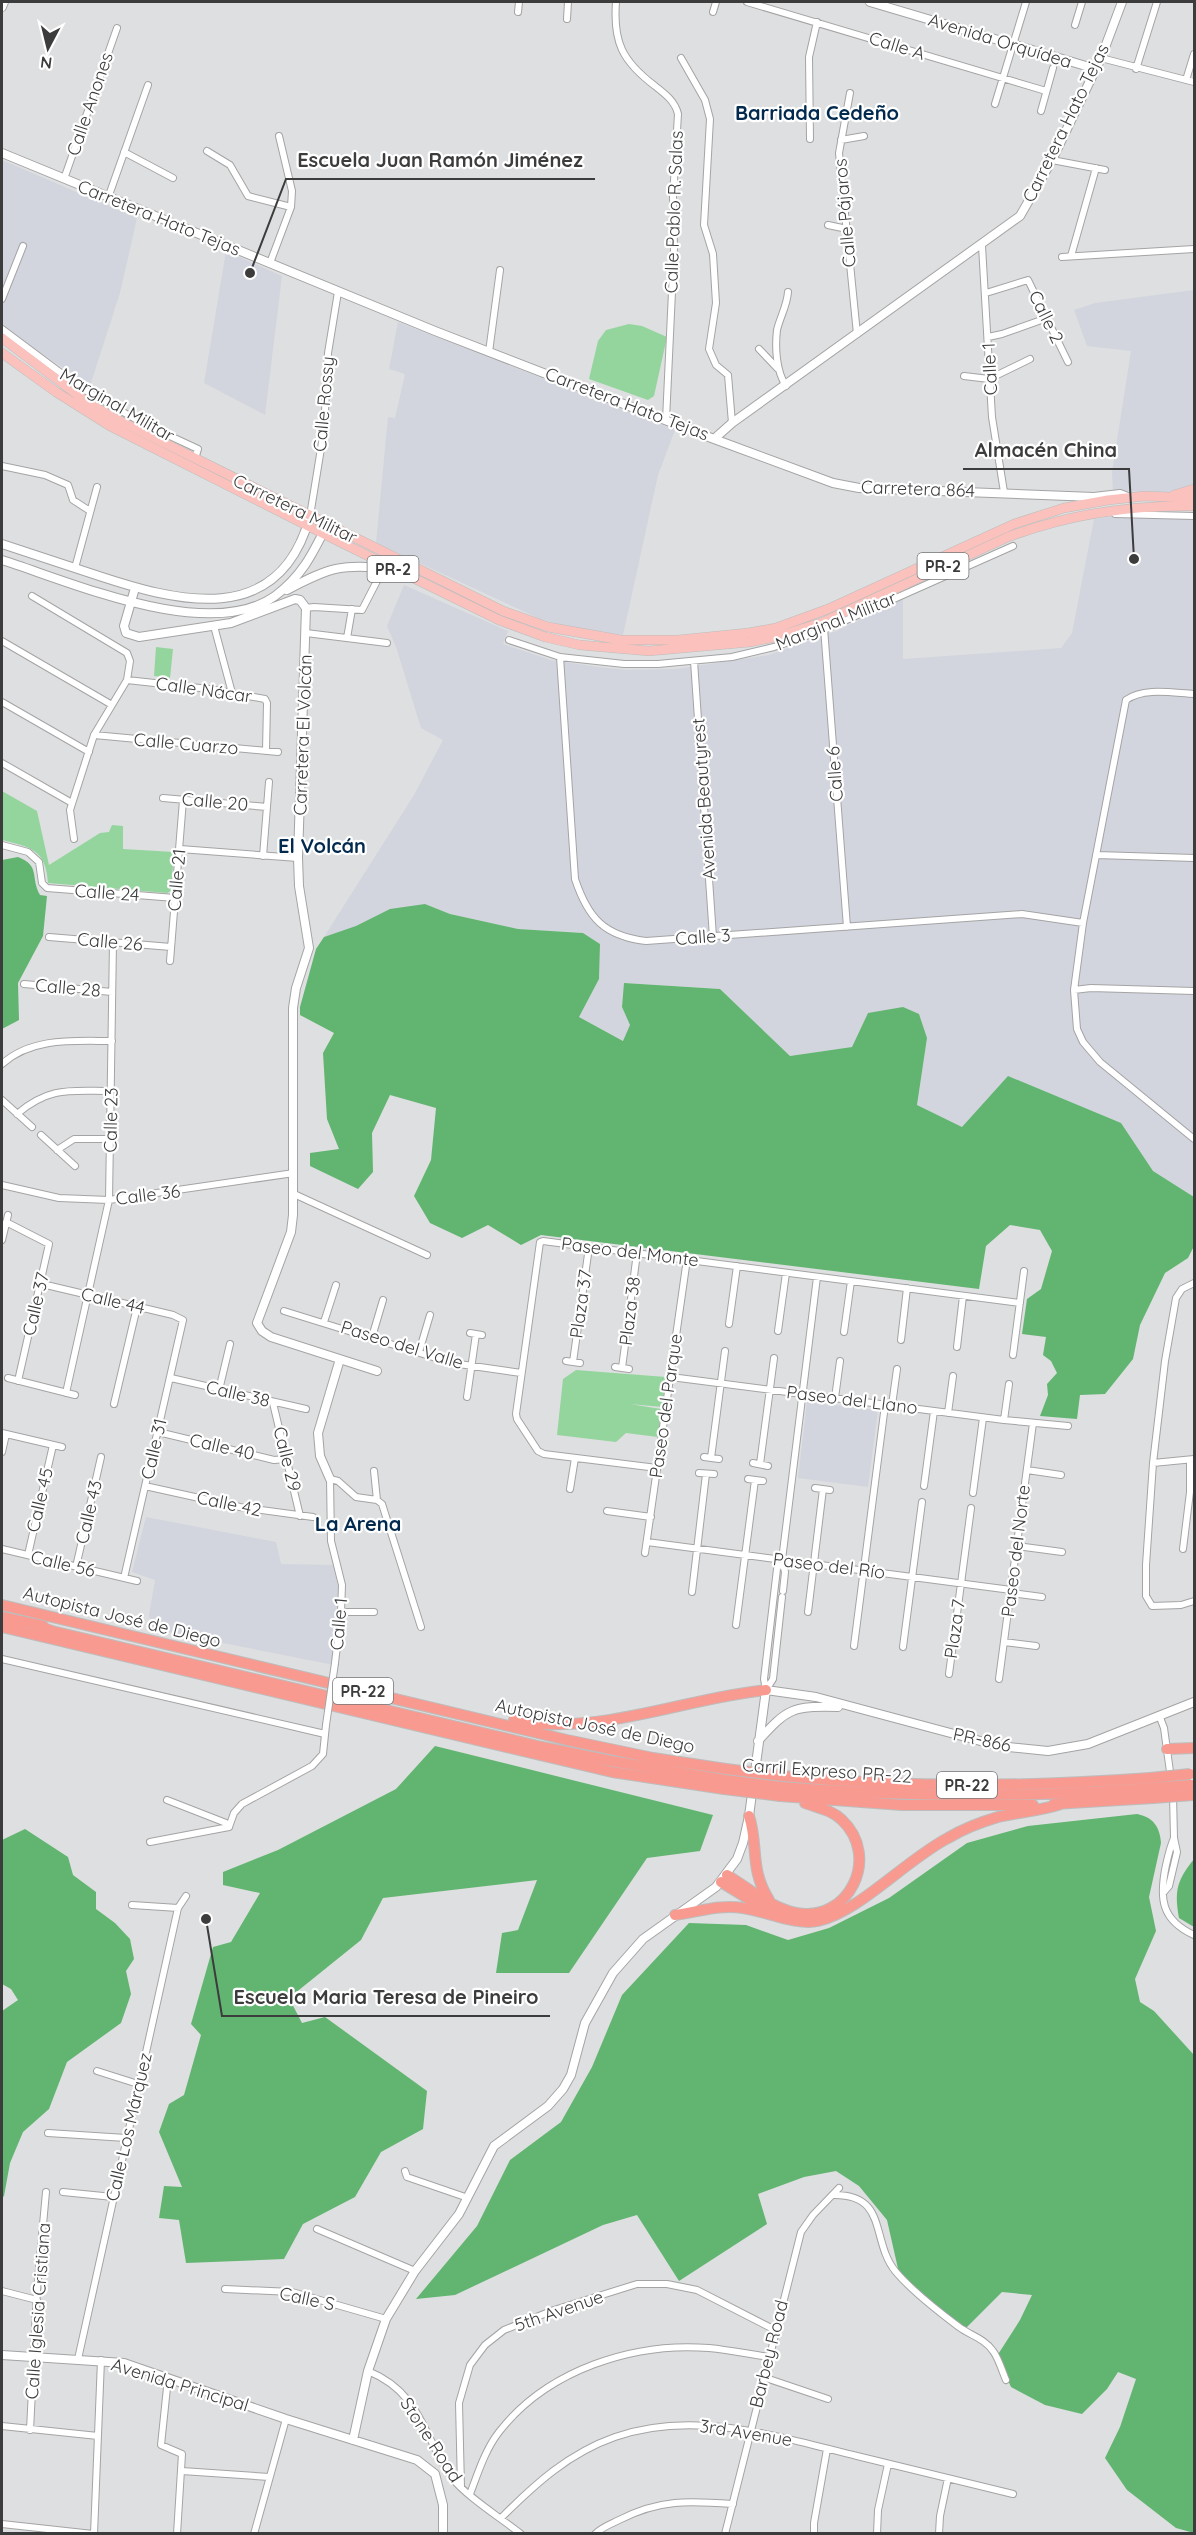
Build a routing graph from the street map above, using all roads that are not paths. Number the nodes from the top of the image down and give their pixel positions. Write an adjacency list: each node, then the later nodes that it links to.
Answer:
1 (4, 2): 13 (street)
2 (519, 2): 14 (street)
3 (568, 2): 16 (street)
4 (616, 2): 76 (street, Calle Pablo R. Salas)
5 (716, 2): 15 (street)
6 (747, 2): 12 (street, Calle A)
7 (870, 2): 20 (street, Avenida Orquídea)
8 (1026, 2): 20 (street)
9 (1083, 2): 18 (street)
10 (1122, 2): 23 (street, Carretera Hato Tejas)
11 (1157, 2): 26 (street)
12 (765, 4): 17 (street, Calle A)
13 (2, 7)
14 (518, 12)
15 (713, 12)
16 (567, 19)
17 (817, 22): 27 (street, Calle A); 37 (street)
18 (1076, 25)
19 (117, 28): 46 (street, Calle Anones)
20 (1013, 45): 25 (street, Avenida Orquídea); 27 (street)
21 (1194, 54): 28 (street)
22 (681, 57): 77 (street)
23 (1101, 58): 25 (street, Carretera Hato Tejas); 26 (street)
24 (1053, 68): 31 (street)
25 (1096, 69): 42 (street, Carretera Hato Tejas)
26 (1136, 69): 28 (street)
27 (1003, 78): 31 (street, Calle A); 33 (street)
28 (1186, 80): 29 (street)
29 (1194, 82)
30 (148, 85): 40 (street)
31 (1046, 91): 34 (street)
32 (850, 93): 38 (street, Calle Pájaros)
33 (995, 104)
34 (1041, 111)
35 (279, 136): 48 (street)
36 (864, 136): 38 (street)
37 (810, 139)
38 (841, 140): 50 (street, Calle Pájaros)
39 (207, 151): 48 (street)
40 (124, 152): 45 (street); 47 (street)
41 (2, 153): 46 (street, Carretera Hato Tejas)
42 (1052, 160): 43 (street); 52 (street, Carretera Hato Tejas)
43 (1096, 168): 44 (street); 54 (street)
44 (1105, 170)
45 (173, 178)
46 (64, 179): 47 (street, Carretera Hato Tejas)
47 (108, 198): 56 (street, Carretera Hato Tejas)
48 (291, 207): 56 (street)
49 (828, 225): 50 (street)
50 (847, 230): 64 (street, Calle Pájaros)
51 (23, 246): 61 (street)
52 (982, 246): 60 (street, Calle 1); 64 (street, Carretera Hato Tejas)
53 (1194, 249): 54 (street)
54 (1071, 256): 55 (street)
55 (1062, 257)
56 (270, 263): 58 (street, Carretera Hato Tejas)
57 (500, 270): 69 (street)
58 (338, 292): 69 (street, Carretera Hato Tejas); 94 (street, Calle Rossy)
59 (788, 292): 72 (street)
60 (986, 293): 62 (street, Calle 2); 65 (street, Calle 1)
61 (2, 299)
62 (1047, 318): 65 (street); 71 (street, Calle 2)
63 (2, 329): 79 (street, Marginal Militar)
64 (857, 335): 75 (street, Carretera Hato Tejas)
65 (988, 337): 74 (street, Calle 1)
66 (2, 338): 79 (main road, Carretera Militar / PR-2)
67 (759, 349): 72 (street)
68 (2, 352): 94 (main road, Carretera Militar / PR-2)
69 (489, 352): 76 (street, Carretera Hato Tejas)
70 (1030, 359): 74 (street)
71 (1068, 362)
72 (778, 369): 75 (street)
73 (964, 376): 74 (street)
74 (990, 378): 83 (street, Calle 1)
75 (786, 386): 77 (street, Carretera Hato Tejas)
76 (666, 420): 78 (street, Carretera Hato Tejas)
77 (732, 423): 78 (street, Carretera Hato Tejas)
78 (714, 439): 83 (street, Carretera 864)
79 (195, 459): 94 (main road, Carretera Militar / PR-2)
80 (2, 465): 90 (street)
81 (97, 487): 90 (street)
82 (1194, 489): 85 (main road)
83 (1004, 492): 84 (street, Carretera 864)
84 (1060, 495): 86 (street, Carretera 864); 89 (street)
85 (1168, 497): 86 (main road, Carretera Militar / PR-2); 87 (main road, Carretera Militar / PR-2)
86 (1130, 498): 89 (main road, Carretera Militar / PR-2)
87 (1194, 498)
88 (1194, 506): 91 (main road, Carretera Militar / PR-2)
89 (1064, 508): 93 (street); 110 (main road, Carretera Militar / PR-2)
90 (90, 511): 101 (street)
91 (1091, 513): 92 (street); 93 (main road, Carretera Militar / PR-2)
92 (1194, 516)
93 (1067, 519): 98 (main road, Carretera Militar / PR-2)
94 (308, 521): 95 (main road, Carretera Militar / PR-2); 104 (street)
95 (325, 529): 102 (main road, Carretera Militar / PR-2); 106 (street); 110 (main road, Carretera Militar / PR-2)
96 (2, 544): 101 (street)
97 (1013, 546): 99 (street, Marginal Militar)
98 (986, 547): 99 (street); 110 (main road, Carretera Militar / PR-2)
99 (983, 559): 110 (street, Marginal Militar)
100 (2, 560): 107 (street)
101 (75, 568): 104 (street)
102 (393, 569): 106 (street); 110 (main road, Carretera Militar / PR-2)
103 (378, 579): 109 (street)
104 (135, 588): 107 (street)
105 (32, 596): 119 (street)
106 (273, 597): 107 (street)
107 (130, 601): 111 (street)
108 (306, 608): 109 (street); 111 (street); 112 (street, Carretera El Volcán)
109 (352, 609): 113 (street)
110 (823, 621): 118 (street, Marginal Militar); 143 (street, Calle 6)
111 (214, 626): 120 (street)
112 (306, 633): 113 (street); 139 (street, Carretera El Volcán)
113 (347, 638): 116 (street)
114 (509, 640): 117 (street, Marginal Militar)
115 (2, 641): 123 (street)
116 (387, 643)
117 (560, 657): 118 (street, Marginal Militar); 145 (street, Calle 3)
118 (694, 661): 145 (street, Avenida Beautyrest)
119 (127, 680): 120 (street, Calle Nácar); 123 (street)
120 (232, 693): 125 (street, Calle Nácar)
121 (1194, 694): 137 (street)
122 (2, 702): 126 (street)
123 (112, 705): 124 (street)
124 (94, 735): 125 (street, Calle Cuarzo); 126 (street)
125 (266, 751): 127 (street, Calle Cuarzo)
126 (89, 752): 132 (street)
127 (278, 752)
128 (2, 762): 132 (street)
129 (269, 782): 133 (street)
130 (163, 798): 131 (street, Calle 20)
131 (183, 800): 133 (street, Calle 20); 136 (street, Calle 21)
132 (72, 803): 134 (street)
133 (267, 807): 138 (street)
134 (74, 839)
135 (2, 845): 141 (street, Calle 24)
136 (180, 849): 138 (street); 141 (street, Calle 21)
137 (1096, 855): 140 (street); 142 (street)
138 (263, 856): 139 (street)
139 (298, 858): 166 (street, Carretera El Volcán)
140 (1194, 858)
141 (175, 898): 147 (street, Calle 21)
142 (1083, 923): 143 (street, Calle 3); 151 (street)
143 (847, 927): 145 (street, Calle 3)
144 (49, 937): 146 (street, Calle 26)
145 (714, 937)
146 (113, 942): 147 (street, Calle 26); 153 (street, Calle 23)
147 (171, 947): 148 (street, Calle 21)
148 (170, 961)
149 (24, 984): 150 (street, Calle 28)
150 (34, 985): 153 (street, Calle 28); 154 (street)
151 (1074, 990): 152 (street); 163 (street)
152 (1194, 991)
153 (112, 992): 155 (street, Calle 23)
154 (33, 995)
155 (112, 1041): 156 (street); 157 (street, Calle 23)
156 (2, 1064)
157 (111, 1091): 159 (street); 162 (street, Calle 23)
158 (2, 1100): 159 (street)
159 (17, 1114): 160 (street)
160 (32, 1127)
161 (41, 1136): 164 (street)
162 (112, 1139): 164 (street); 169 (street, Calle 23)
163 (1194, 1139)
164 (57, 1150): 165 (street)
165 (75, 1166)
166 (294, 1173): 168 (street, Carretera El Volcán); 169 (street, Calle 36)
167 (2, 1185): 169 (street, Calle 36)
168 (294, 1194): 173 (street); 207 (street, Carretera El Volcán)
169 (109, 1200): 184 (street, Calle 23)
170 (2, 1240): 181 (street, Calle 37)
171 (588, 1246): 172 (street, Paseo del Monte); 209 (street, Plaza 37); 214 (street, Paseo del Monte)
172 (637, 1253): 174 (street, Paseo del Monte); 211 (street, Plaza 38)
173 (427, 1256)
174 (687, 1259): 175 (street, Paseo del Monte); 216 (street, Paseo del Parque)
175 (737, 1266): 177 (street, Paseo del Monte); 193 (street)
176 (1024, 1271): 187 (street)
177 (786, 1273): 178 (street, Paseo del Monte); 194 (street)
178 (817, 1277): 179 (street, Paseo del Monte); 225 (street)
179 (851, 1281): 183 (street, Paseo del Monte); 195 (street)
180 (1194, 1283): 249 (street)
181 (42, 1284): 184 (street, Calle 44); 219 (street, Calle 37)
182 (336, 1285): 192 (street)
183 (907, 1288): 185 (street, Paseo del Monte); 198 (street)
184 (90, 1295): 188 (street, Calle 44); 224 (street, Calle 23)
185 (963, 1296): 187 (street, Paseo del Monte); 200 (street)
186 (383, 1300): 197 (street)
187 (1020, 1304): 205 (street)
188 (137, 1307): 191 (street, Calle 44); 230 (street)
189 (284, 1311): 192 (street, Paseo del Valle)
190 (430, 1315): 202 (street)
191 (183, 1320): 218 (street, Calle 31)
192 (324, 1322): 197 (street, Paseo del Valle)
193 (729, 1324)
194 (778, 1331)
195 (844, 1332)
196 (476, 1334): 210 (street)
197 (372, 1337): 202 (street, Paseo del Valle)
198 (901, 1340)
199 (230, 1344): 203 (street)
200 (957, 1347)
201 (725, 1351): 220 (street)
202 (419, 1352): 210 (street, Paseo del Valle)
203 (228, 1353): 204 (street); 223 (street)
204 (236, 1354)
205 (1013, 1355)
206 (774, 1358): 222 (street)
207 (340, 1359): 213 (street, Carretera El Volcán); 258 (street)
208 (840, 1361): 228 (street)
209 (573, 1362)
210 (471, 1366): 214 (street, Paseo del Valle); 227 (street)
211 (622, 1368)
212 (897, 1369): 231 (street)
213 (377, 1371)
214 (521, 1373): 246 (street, Paseo del Monte)
215 (953, 1376): 234 (street)
216 (671, 1377): 220 (street, Paseo del Llano); 251 (street, Paseo del Parque)
217 (8, 1378): 219 (street)
218 (171, 1378): 223 (street, Calle 38); 239 (street, Calle 31)
219 (18, 1381): 224 (street)
220 (721, 1383): 222 (street, Paseo del Llano); 245 (street)
221 (1009, 1384): 236 (street)
222 (770, 1389): 225 (street, Paseo del Llano); 250 (street)
223 (219, 1390): 229 (street, Calle 38)
224 (66, 1393): 226 (street)
225 (802, 1394): 228 (street, Paseo del Llano); 281 (street)
226 (75, 1395)
227 (467, 1397)
228 (836, 1398): 231 (street, Paseo del Llano)
229 (273, 1403): 232 (street, Calle 38); 247 (street, Calle 29)
230 (114, 1404)
231 (888, 1405): 233 (street, Paseo del Llano); 284 (street)
232 (306, 1409)
233 (934, 1411): 234 (street, Paseo del Llano); 261 (street)
234 (948, 1413): 235 (street, Paseo del Llano)
235 (983, 1418): 236 (street, Paseo del Llano); 264 (street)
236 (1004, 1420): 237 (street, Paseo del Llano)
237 (1033, 1423): 238 (street, Paseo del Llano); 252 (street, Paseo del Norte)
238 (1068, 1426)
239 (158, 1432): 247 (street, Calle 40); 260 (street, Calle 31)
240 (4, 1433): 241 (street); 243 (street)
241 (53, 1445): 242 (street); 279 (street, Calle 45)
242 (62, 1448)
243 (2, 1452)
244 (101, 1457): 283 (street, Calle 43)
245 (704, 1457)
246 (575, 1458): 251 (street, Paseo del Monte); 263 (street)
247 (286, 1459): 269 (street, Calle 29)
248 (1192, 1460): 249 (street); 276 (street)
249 (1153, 1463): 292 (street)
250 (760, 1464)
251 (657, 1468): 271 (street, Paseo del Parque)
252 (1027, 1470): 257 (street); 273 (street, Paseo del Norte)
253 (374, 1471): 265 (street)
254 (699, 1473): 255 (street)
255 (706, 1474): 256 (street); 274 (street)
256 (714, 1474)
257 (1061, 1475)
258 (330, 1479): 265 (street); 294 (street, Calle 1)
259 (755, 1480): 280 (street)
260 (145, 1486): 269 (street, Calle 42); 286 (street, Calle 31)
261 (924, 1486)
262 (815, 1488): 282 (street)
263 (570, 1489)
264 (973, 1493)
265 (377, 1500): 300 (street)
266 (922, 1502): 285 (street)
267 (971, 1509): 288 (street, Plaza 7)
268 (607, 1512): 271 (street)
269 (300, 1516): 270 (street, Calle 42)
270 (313, 1517)
271 (651, 1517): 272 (street, Paseo del Parque)
272 (647, 1542): 274 (street, Paseo del Río); 278 (street, Paseo del Parque)
273 (1017, 1546): 277 (street); 290 (street, Paseo del Norte)
274 (697, 1548): 280 (street, Paseo del Río); 289 (street)
275 (2, 1549): 279 (street, Calle 56)
276 (1183, 1549)
277 (1062, 1552)
278 (645, 1553)
279 (28, 1555): 283 (street, Calle 56)
280 (746, 1555): 281 (street, Paseo del Río); 298 (street)
281 (782, 1560): 282 (street, Paseo del Río); 308 (street); 308 (street)
282 (814, 1564): 284 (street, Paseo del Río); 296 (street)
283 (76, 1567): 286 (street, Calle 56)
284 (863, 1570): 285 (street, Paseo del Río); 302 (street)
285 (912, 1577): 288 (street, Paseo del Río); 304 (street)
286 (124, 1578): 287 (street, Calle 56)
287 (137, 1581)
288 (962, 1583): 290 (street, Paseo del Río); 306 (street, Plaza 7)
289 (685, 1586)
290 (1011, 1591): 291 (street, Paseo del Río); 301 (street, Paseo del Norte)
291 (1042, 1597)
292 (1194, 1601)
293 (2, 1605): 310 (highway, Autopista José de Diego / PR-22)
294 (342, 1612): 295 (street); 313 (street, Calle 1, bridge)
295 (374, 1612)
296 (808, 1612)
297 (2, 1617): 317 (highway, Carril Expreso PR-22)
298 (736, 1625)
299 (2, 1627): 317 (highway, Autopista José de Diego / PR-22)
300 (421, 1627)
301 (1004, 1642): 303 (street); 307 (street, Paseo del Norte)
302 (854, 1646)
303 (1036, 1646)
304 (903, 1647)
305 (2, 1659): 313 (street)
306 (949, 1674)
307 (999, 1679)
308 (766, 1690): 310 (highway); 311 (street, PR-866 / PR-866); 314 (street)
309 (1194, 1702): 312 (street, PR-866 / PR-866)
310 (422, 1705): 317 (highway, Autopista José de Diego / PR-22)
311 (853, 1708): 312 (street, PR-866 / PR-866); 314 (street)
312 (1159, 1715): 316 (street)
313 (325, 1734): 324 (street, Calle 1)
314 (758, 1741): 323 (street)
315 (1194, 1748): 316 (highway)
316 (1167, 1749): 332 (street)
317 (725, 1779): 320 (highway, Autopista José de Diego / PR-22, bridge); 320 (highway, Autopista José de Diego / PR-22, bridge)
318 (1193, 1784): 319 (highway, Autopista José de Diego / PR-22, bridge); 319 (highway, Autopista José de Diego / PR-22, bridge)
319 (1152, 1788): 320 (highway, Autopista José de Diego / PR-22); 322 (highway, Autopista José de Diego / PR-22)
320 (783, 1789): 322 (highway, Autopista José de Diego / PR-22); 330 (highway)
321 (167, 1800): 324 (street)
322 (1060, 1804): 330 (highway)
323 (749, 1816): 326 (street); 330 (highway)
324 (229, 1827): 325 (street)
325 (150, 1842)
326 (724, 1878): 330 (highway); 331 (street)
327 (186, 1896): 329 (street, Calle Los Márquez)
328 (132, 1905): 329 (street)
329 (178, 1908): 334 (street, Calle Los Márquez)
330 (772, 1908): 331 (highway)
331 (675, 1915): 343 (street)
332 (1194, 1935)
333 (97, 2071): 334 (street)
334 (138, 2084): 336 (street, Calle Los Márquez)
335 (48, 2133): 336 (street)
336 (126, 2138): 342 (street, Calle Los Márquez)
337 (405, 2171): 343 (street)
338 (839, 2188): 341 (street, Barbey Road)
339 (46, 2192): 348 (street, Calle Iglesia Cristiana)
340 (63, 2192): 342 (street)
341 (833, 2194): 350 (street, Barbey Road); 359 (street)
342 (112, 2198): 354 (street, Calle Los Márquez)
343 (468, 2198): 345 (street)
344 (317, 2229): 345 (street)
345 (415, 2271): 349 (street)
346 (225, 2289): 349 (street, Calle S)
347 (2, 2290): 348 (street)
348 (37, 2300): 353 (street, Calle Iglesia Cristiana)
349 (386, 2319): 356 (street)
350 (775, 2330): 352 (street, Barbey Road); 372 (street, 5th Avenue)
351 (2, 2355): 353 (street, Avenida Principal)
352 (769, 2356): 357 (street, Barbey Road); 373 (street)
353 (35, 2358): 354 (street, Avenida Principal); 363 (street, Calle Iglesia Cristiana)
354 (78, 2359): 355 (street, Avenida Principal)
355 (101, 2360): 358 (street, Avenida Principal); 365 (street)
356 (368, 2371): 366 (street); 372 (street, Stone Road)
357 (763, 2377): 360 (street); 364 (street, Barbey Road)
358 (168, 2378): 361 (street, Avenida Principal); 369 (street)
359 (1006, 2380)
360 (828, 2398)
361 (286, 2419): 366 (street, Avenida Principal); 370 (street)
362 (2, 2426): 363 (street)
363 (30, 2430): 365 (street)
364 (750, 2431): 367 (street, 3rd Avenue); 375 (street, Barbey Road); 376 (street, 3rd Avenue)
365 (98, 2436): 378 (street)
366 (353, 2440): 381 (street, Avenida Principal)
367 (827, 2449): 368 (street, 3rd Avenue); 385 (street)
368 (888, 2463): 371 (street, 3rd Avenue); 386 (street)
369 (182, 2471): 370 (street); 379 (street)
370 (269, 2477): 380 (street)
371 (948, 2478): 374 (street, 3rd Avenue); 387 (street)
372 (461, 2487): 373 (street, Stone Road)
373 (470, 2494): 376 (street, Stone Road)
374 (1013, 2494)
375 (733, 2504): 383 (street); 384 (street, Barbey Road)
376 (501, 2518): 382 (street, Stone Road)
377 (2, 2524): 378 (street)
378 (94, 2534)
379 (177, 2534)
380 (254, 2534)
381 (443, 2534)
382 (521, 2534)
383 (595, 2534)
384 (725, 2534)
385 (814, 2534)
386 (877, 2534)
387 (939, 2534)

